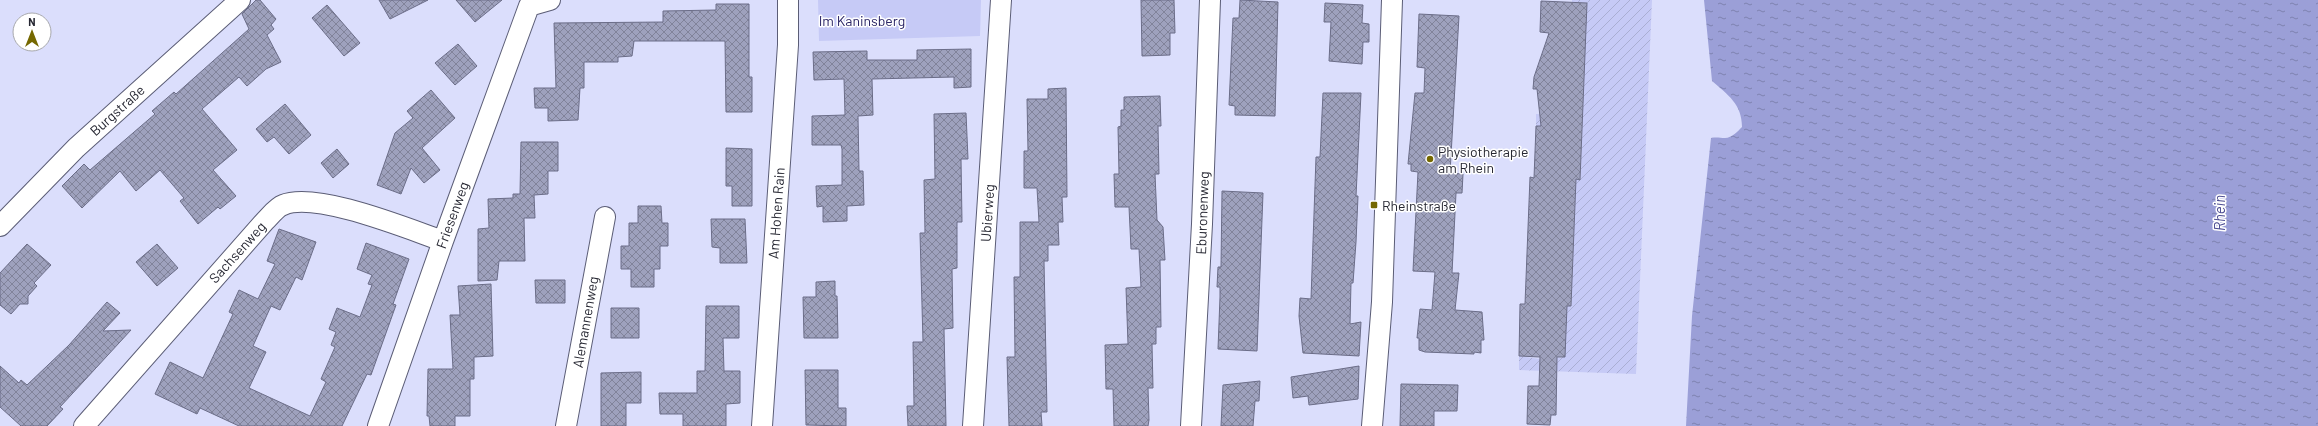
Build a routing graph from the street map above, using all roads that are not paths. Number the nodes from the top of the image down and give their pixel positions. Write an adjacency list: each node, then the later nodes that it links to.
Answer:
1 (240, 0): 9 (street, Burgstraße)
2 (550, 0): 7 (street)
3 (788, 0): 14 (street, Am Hohen Rain)
4 (1001, 0): 15 (street, Ubierweg)
5 (1210, 0): 16 (street, Eburonenweg)
6 (1392, 0): 17 (street)
7 (526, 3): 10 (street, Friesenweg)
8 (605, 217): 13 (street, Alemannenweg)
9 (0, 226)
10 (443, 241): 11 (street, Sachsenweg); 12 (street, Friesenweg)
11 (84, 426)
12 (378, 426)
13 (566, 426)
14 (762, 426)
15 (973, 426)
16 (1192, 426)
17 (1372, 426)

